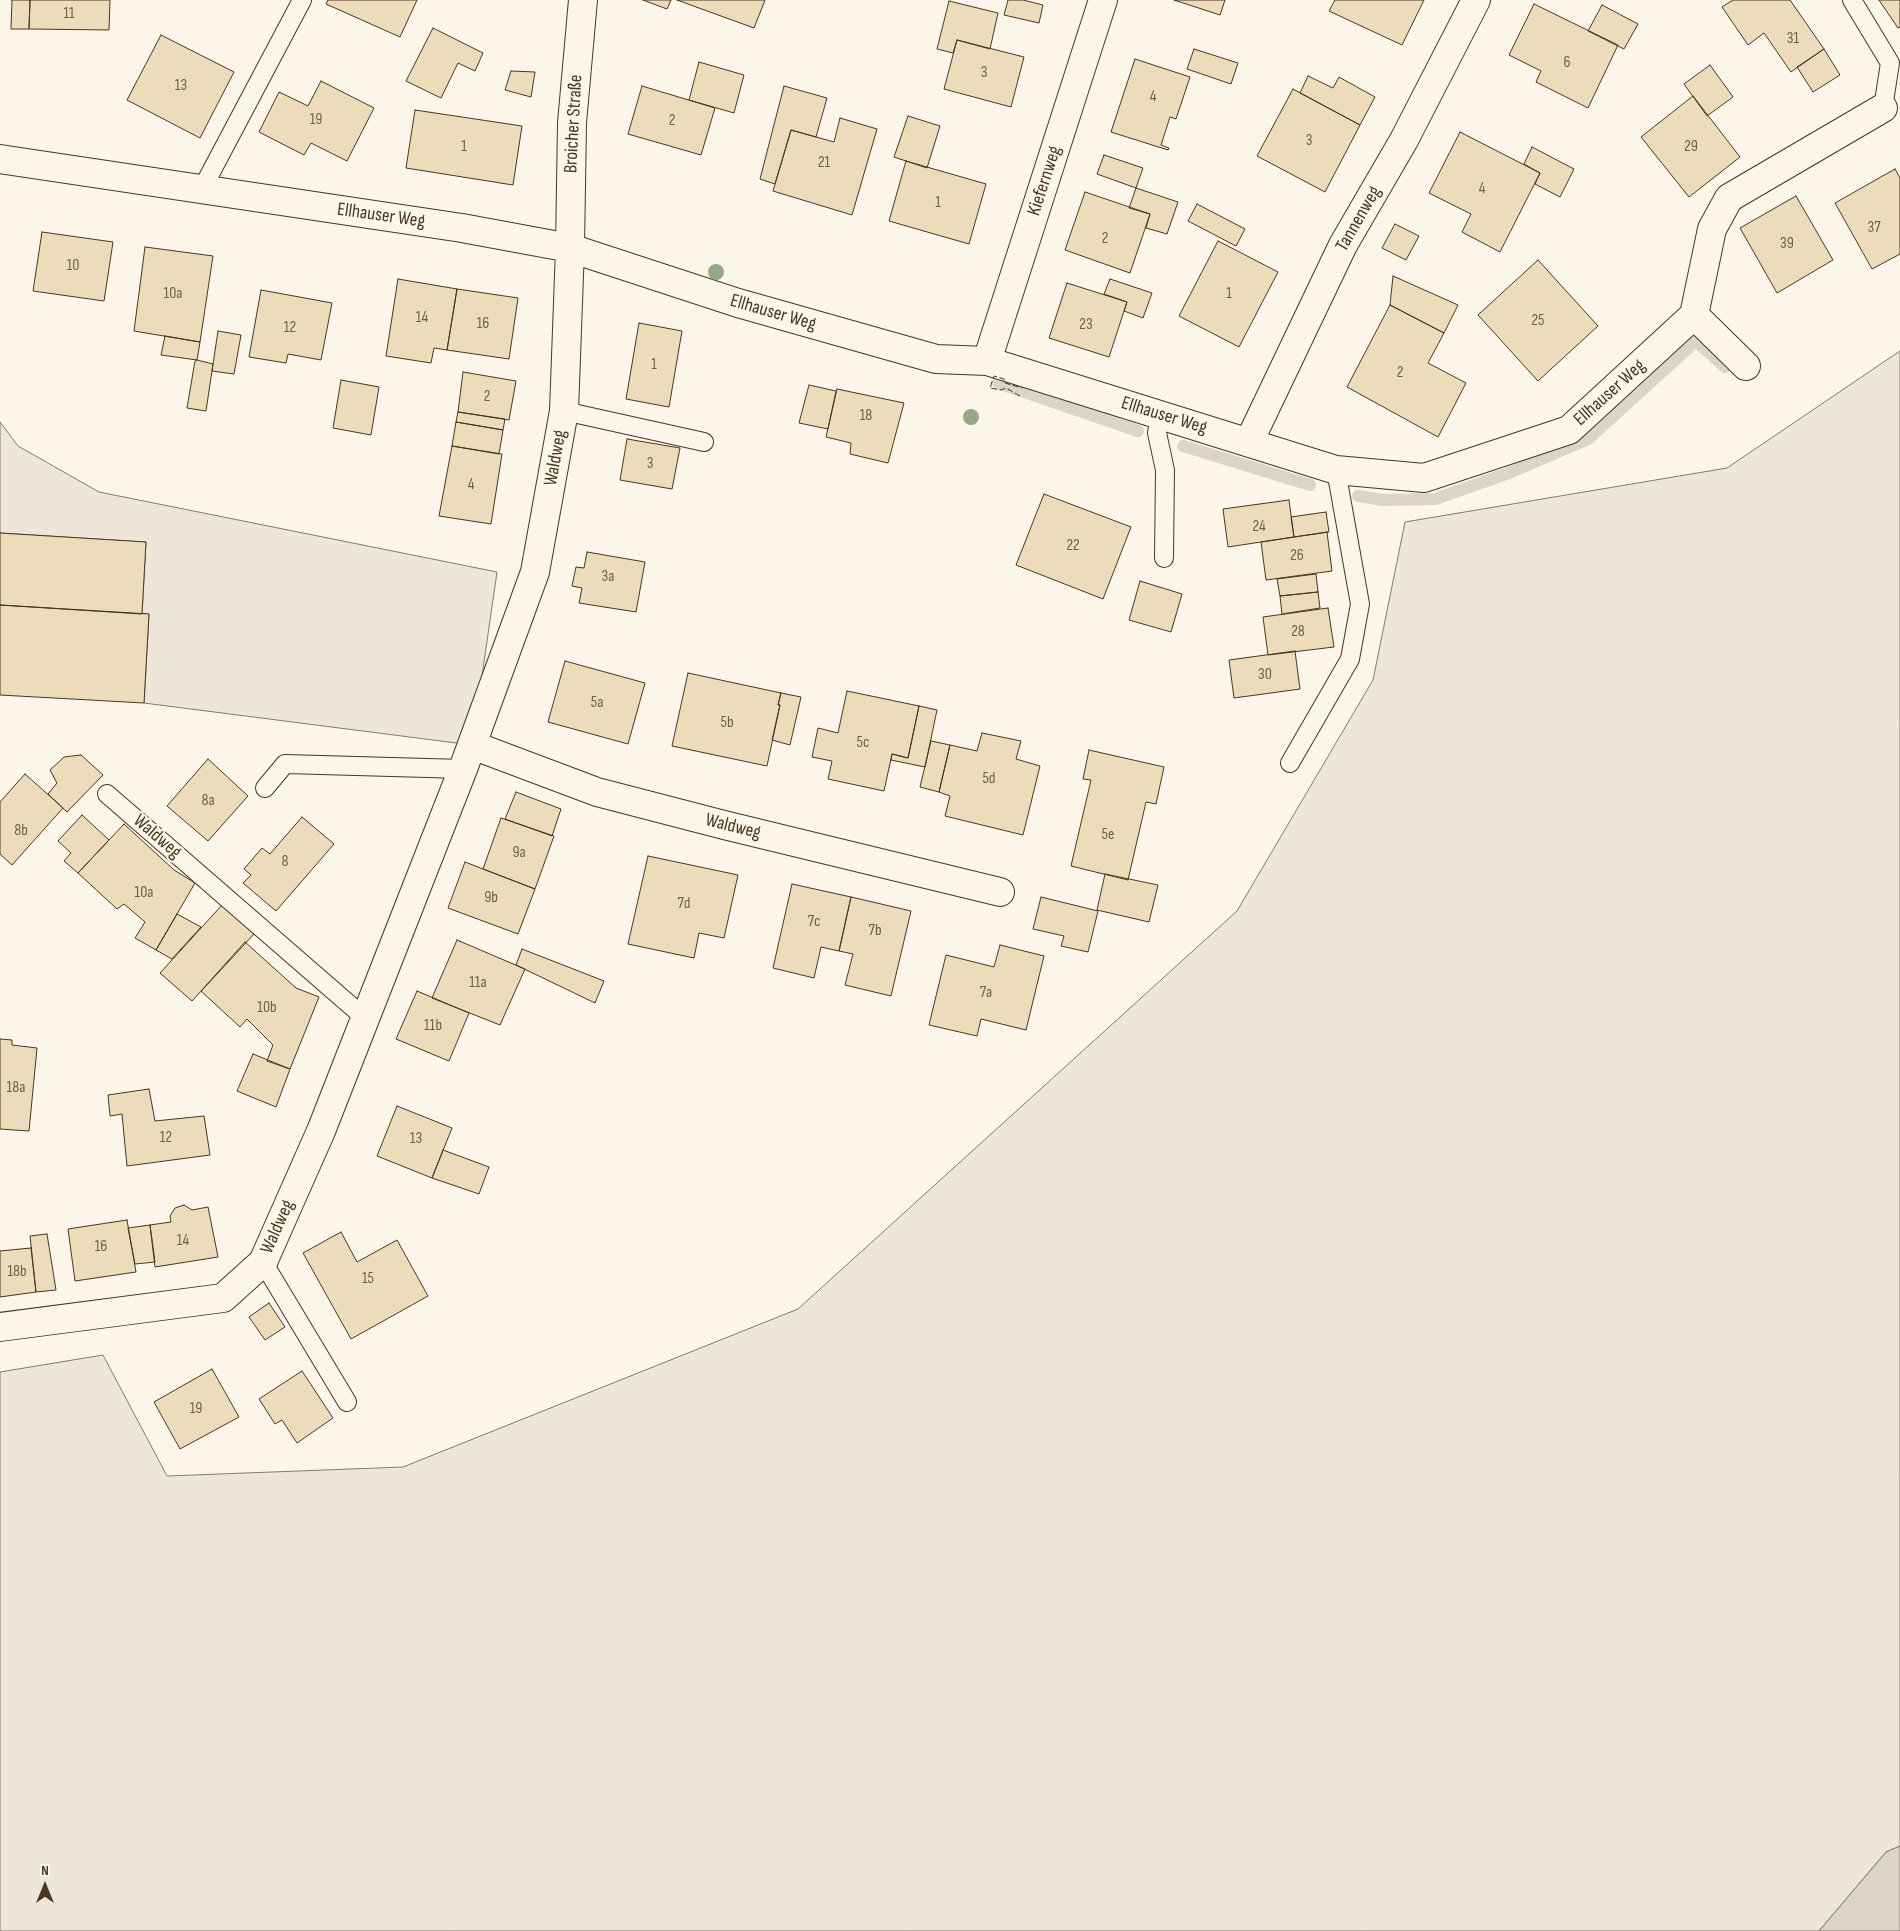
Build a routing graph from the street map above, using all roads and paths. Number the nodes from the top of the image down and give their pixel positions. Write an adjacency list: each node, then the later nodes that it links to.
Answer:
1 (302, 0): 8 (lane)
2 (583, 0): 9 (street, Broicher Straße)
3 (1103, 0): 11 (street, Kiefernweg)
4 (1476, 0): 16 (street, Tannenweg)
5 (1852, 0): 6 (lane)
6 (1883, 108): 10 (street)
7 (0, 159): 8 (street, Ellhauser Weg)
8 (202, 189): 9 (street, Ellhauser Weg)
9 (570, 248): 11 (street, Ellhauser Weg); 13 (street, Waldweg)
10 (1694, 315): 12 (street); 17 (street, Ellhauser Weg)
11 (987, 361): 14 (street, Ellhauser Weg)
12 (1746, 366)
13 (564, 412): 15 (lane); 19 (street, Waldweg)
14 (1160, 415): 16 (street, Ellhauser Weg); 18 (lane)
15 (704, 442)
16 (1249, 442): 17 (street, Ellhauser Weg)
17 (1336, 470): 20 (lane)
18 (1164, 558)
19 (468, 757): 21 (lane); 23 (street, Waldweg); 24 (street, Waldweg)
20 (1290, 764)
21 (265, 788)
22 (107, 794): 24 (lane, Waldweg)
23 (1000, 892)
24 (366, 1018): 25 (street, Waldweg)
25 (263, 1262): 26 (street, Waldweg); 27 (lane)
26 (0, 1327)
27 (347, 1402)

